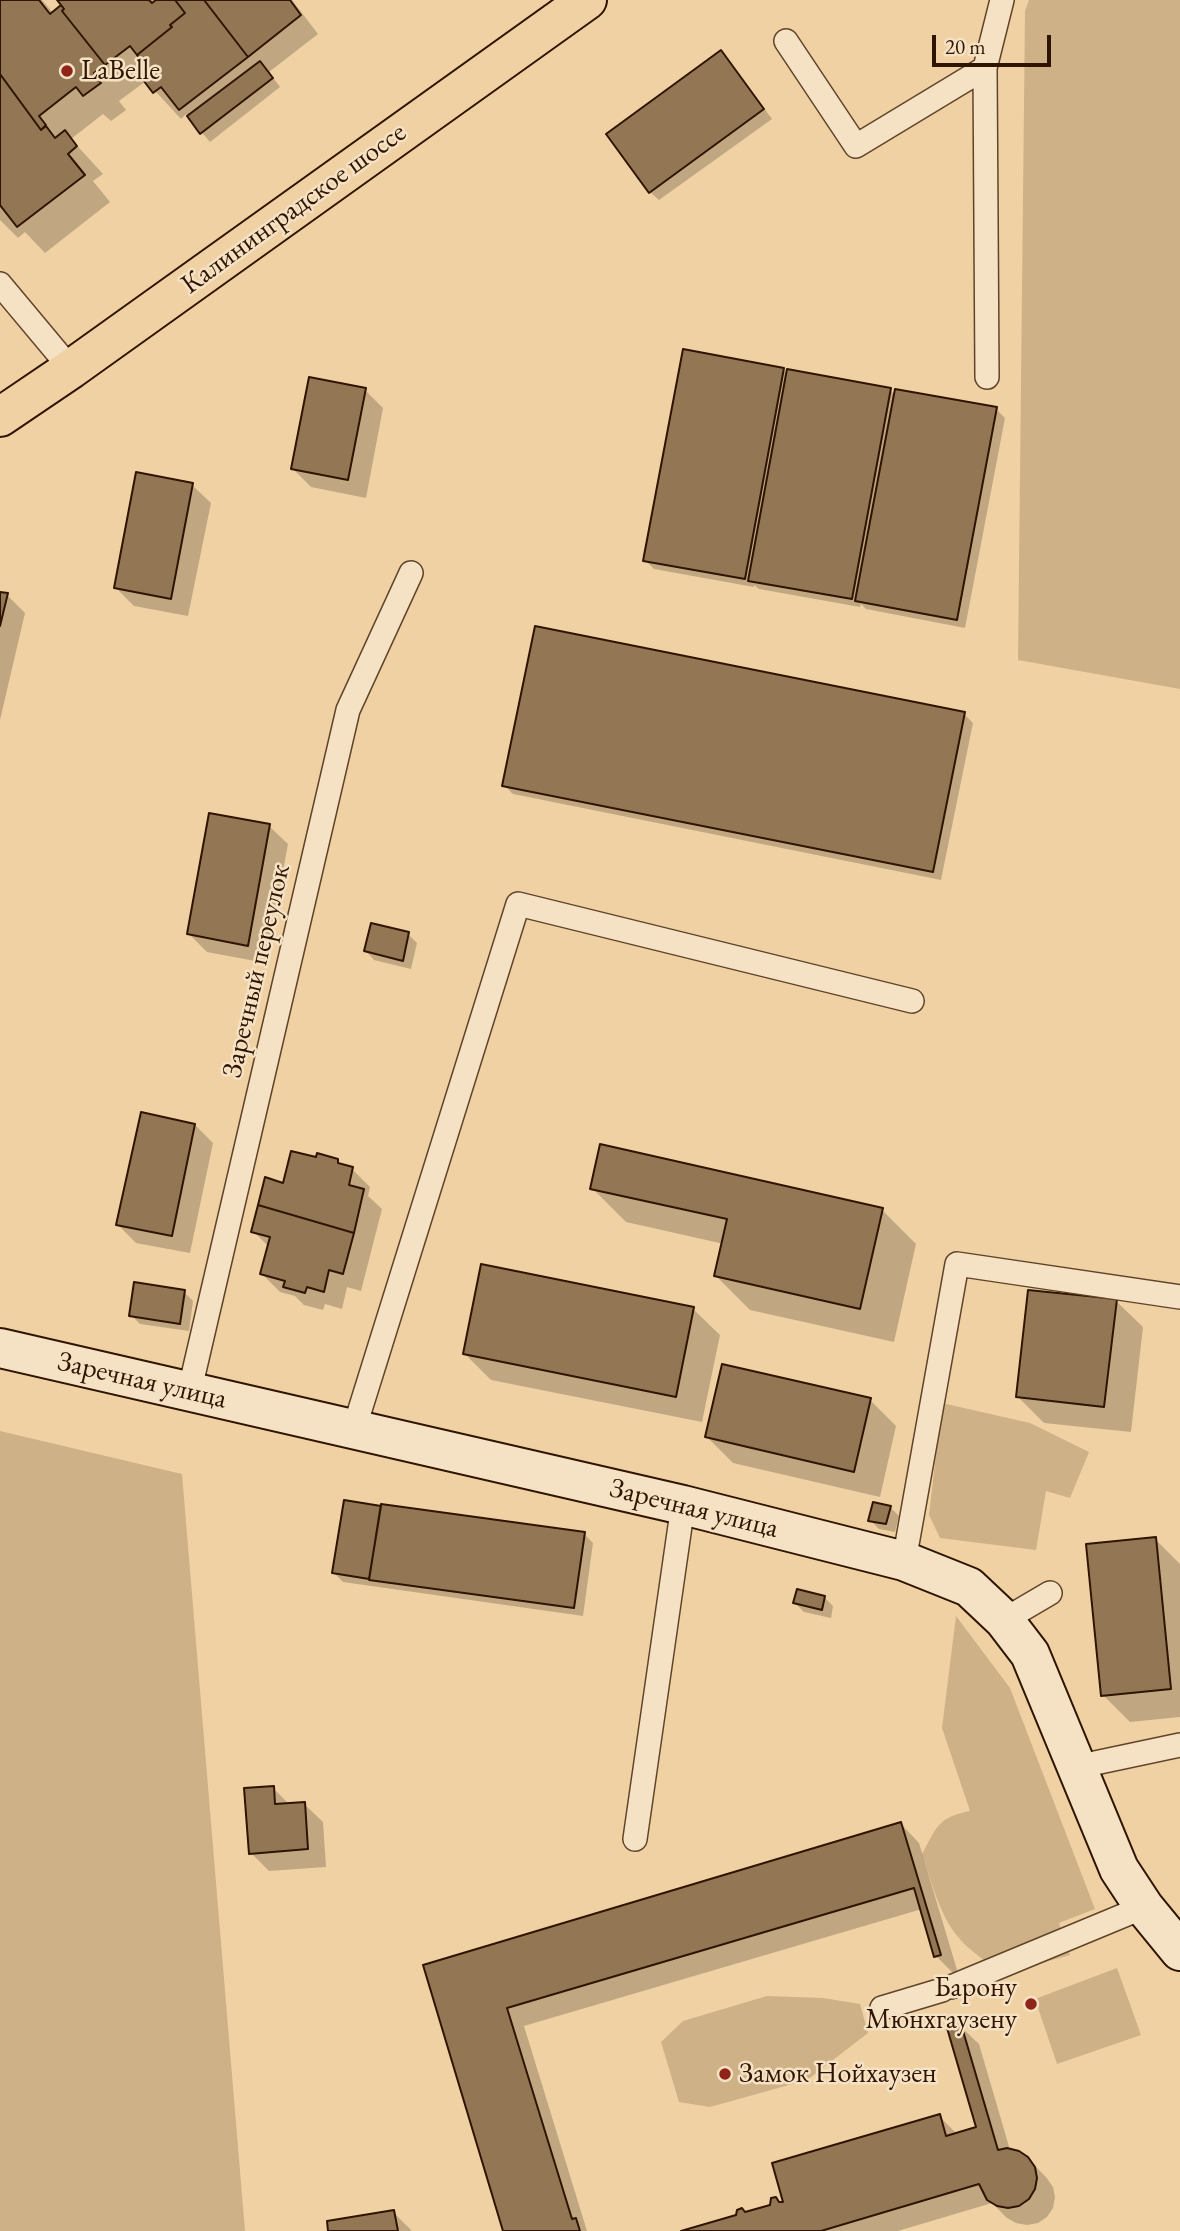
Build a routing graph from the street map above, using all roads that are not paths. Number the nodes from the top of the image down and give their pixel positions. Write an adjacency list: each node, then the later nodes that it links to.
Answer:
1 (587, 0): 6 (main road, Калининградское шоссе)
2 (1002, 0): 4 (lane)
3 (786, 41): 4 (lane)
4 (985, 68): 7 (lane)
5 (0, 284): 6 (lane)
6 (71, 369): 8 (main road, Калининградское шоссе)
7 (987, 377)
8 (0, 417)
9 (411, 573): 13 (lane, Заречный переулок)
10 (912, 1001): 14 (lane)
11 (1180, 1297): 16 (lane)
12 (0, 1348): 13 (main road, Заречная улица)
13 (189, 1393): 14 (main road, Заречная улица)
14 (354, 1429): 15 (main road, Заречная улица)
15 (683, 1505): 16 (main road, Заречная улица); 21 (lane)
16 (904, 1561): 18 (main road, Заречная улица)
17 (1050, 1592): 18 (lane)
18 (1004, 1620): 20 (main road, Заречная улица)
19 (1180, 1745): 20 (lane)
20 (1076, 1767): 22 (main road, Заречная улица)
21 (635, 1839)
22 (1144, 1908): 23 (main road, Заречная улица); 24 (lane)
23 (1180, 1951)
24 (882, 2008)

